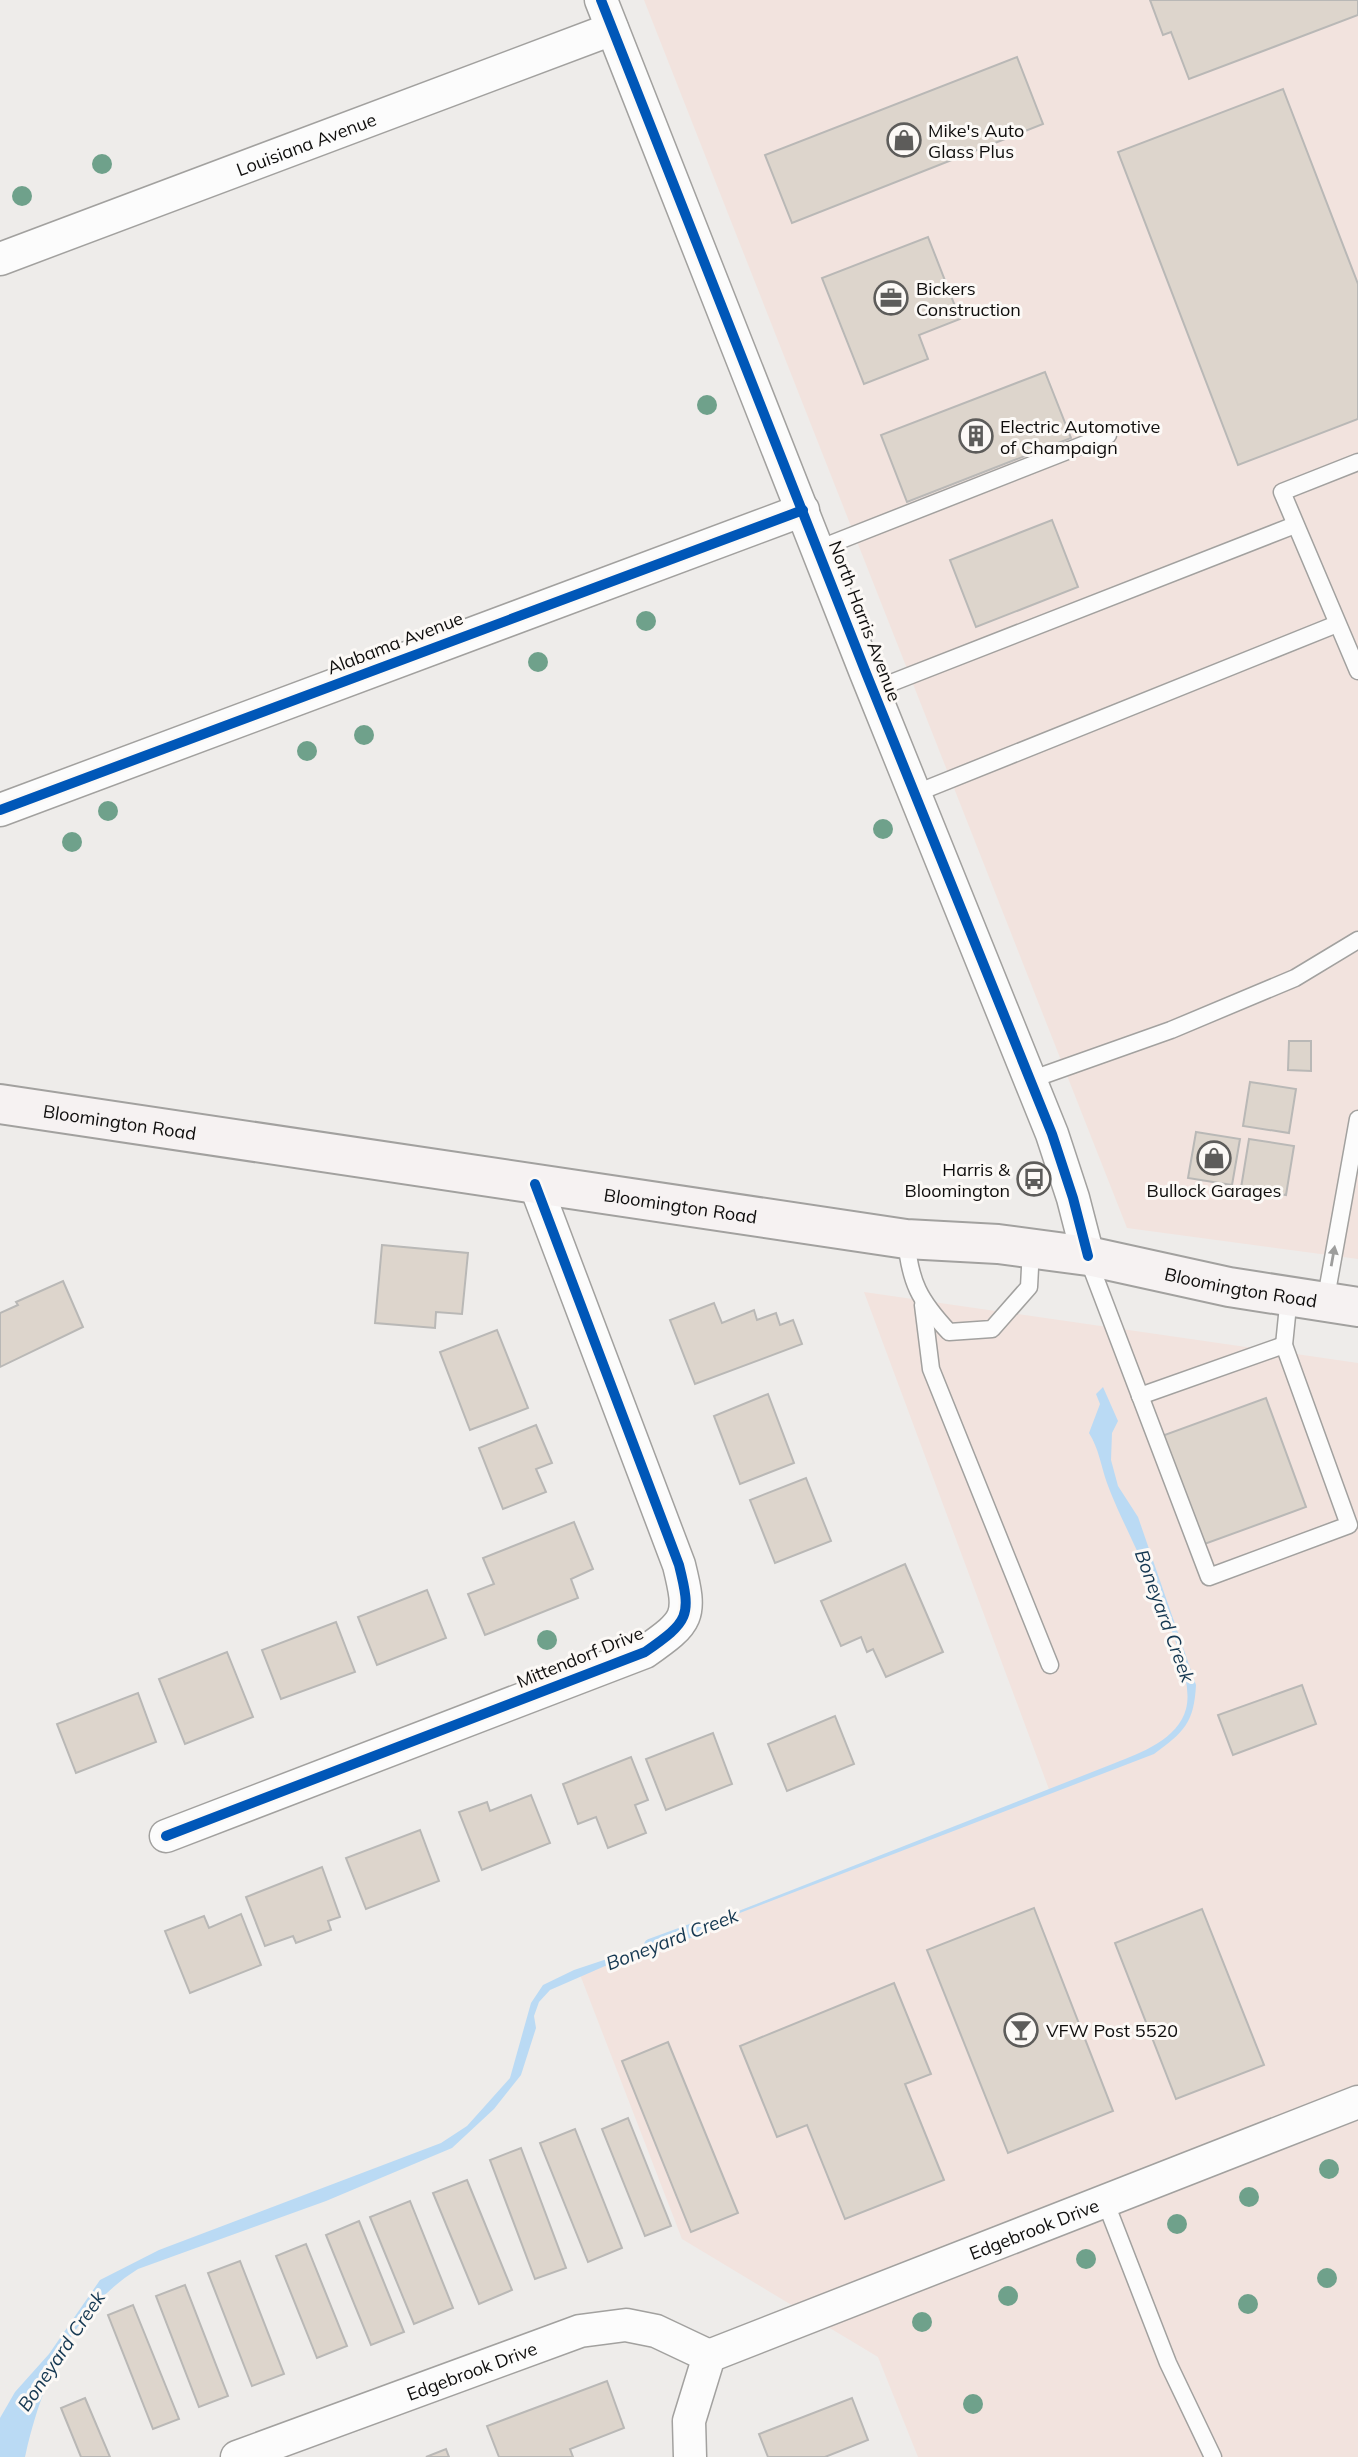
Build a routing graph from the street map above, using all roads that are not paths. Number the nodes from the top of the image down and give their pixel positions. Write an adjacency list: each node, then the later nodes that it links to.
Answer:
1 (607, 14): 2 (street, Louisiana Avenue); 5 (street, North Harris Avenue)
2 (0, 259)
3 (1108, 435): 7 (lane)
4 (1358, 462): 6 (lane)
5 (803, 510): 7 (street, North Harris Avenue); 12 (street, Alabama Avenue)
6 (1296, 525): 8 (lane); 10 (lane)
7 (818, 549): 10 (street, North Harris Avenue)
8 (1337, 624): 9 (lane); 11 (lane)
9 (1358, 671)
10 (873, 690): 11 (street, North Harris Avenue)
11 (914, 794): 14 (street, North Harris Avenue)
12 (0, 810)
13 (1358, 940): 14 (lane)
14 (1030, 1080): 20 (street, North Harris Avenue)
15 (0, 1104): 17 (main road, Bloomington Road)
16 (1358, 1119): 21 (lane, one-way to 16)
17 (535, 1184): 18 (main road, Bloomington Road); 26 (street, Mittendorf Drive)
18 (906, 1239): 19 (main road, Bloomington Road); 22 (lane)
19 (1031, 1249): 20 (main road, Bloomington Road); 22 (lane)
20 (1088, 1256): 21 (main road, Bloomington Road); 24 (lane)
21 (1324, 1302): 23 (lane)
22 (923, 1304): 25 (lane)
23 (1284, 1345): 24 (lane); 24 (lane)
24 (1140, 1396)
25 (1050, 1665)
26 (166, 1836)
27 (1358, 2102): 28 (street, Edgebrook Drive)
28 (1105, 2201): 29 (street, Edgebrook Drive); 32 (lane)
29 (709, 2356): 30 (street, Edgebrook Drive); 31 (street)
30 (237, 2457)
31 (690, 2457)
32 (1213, 2457)

